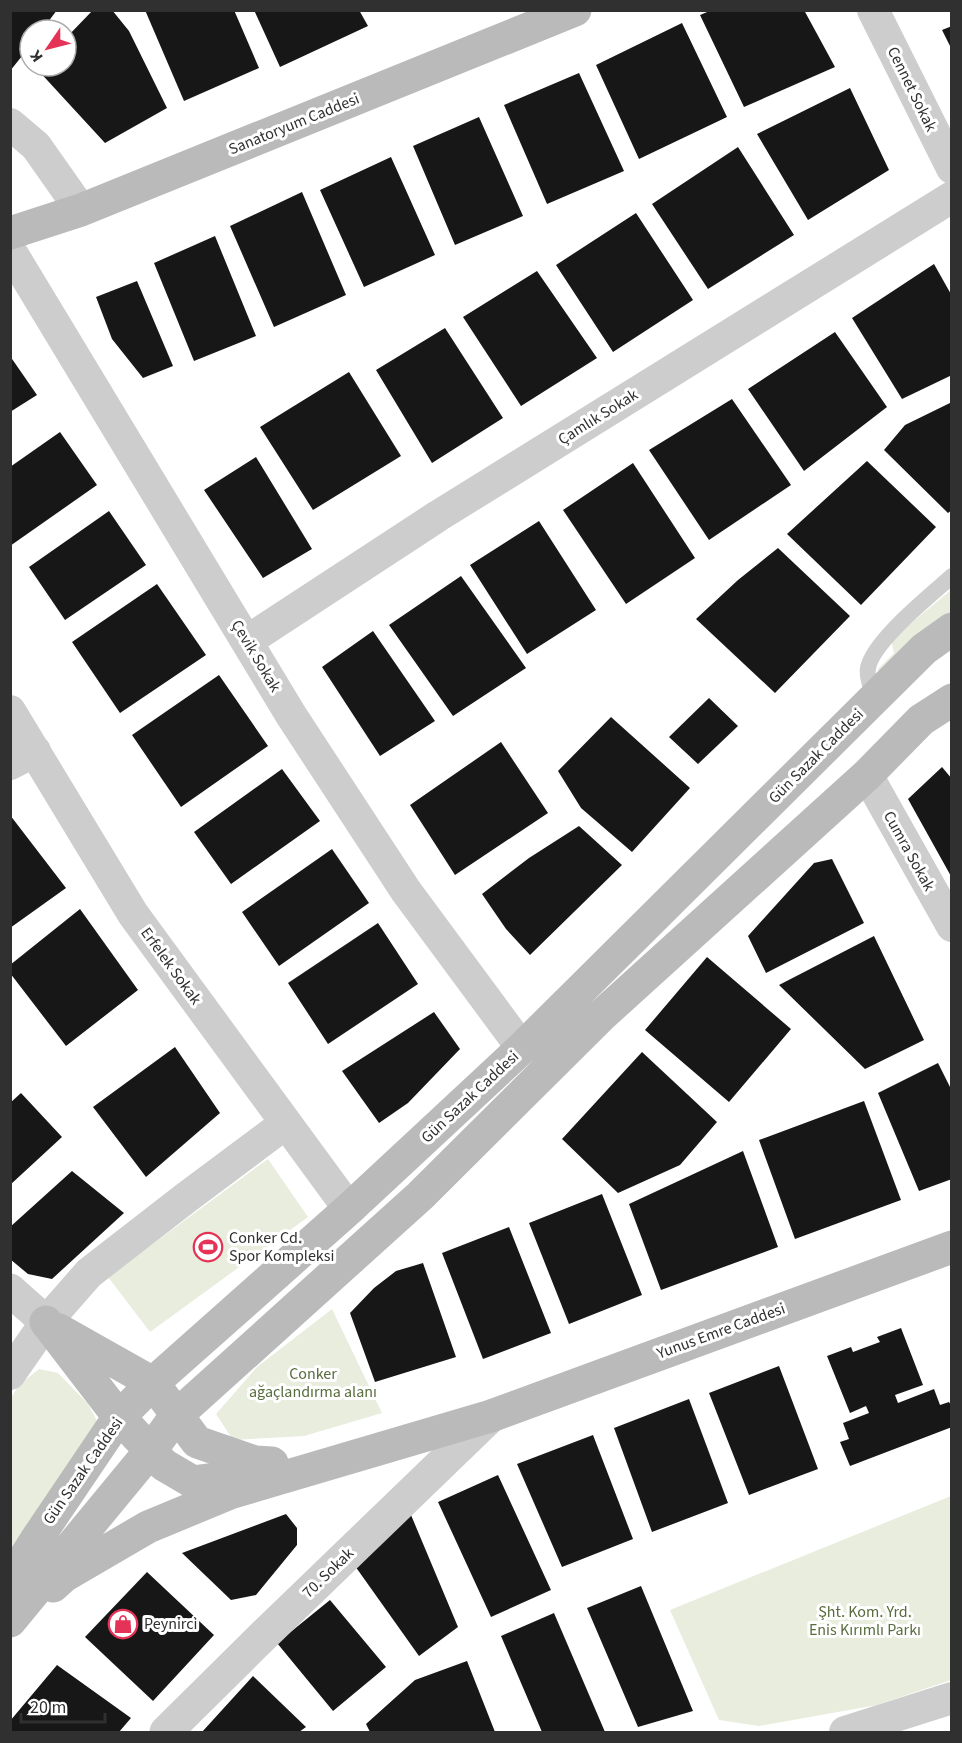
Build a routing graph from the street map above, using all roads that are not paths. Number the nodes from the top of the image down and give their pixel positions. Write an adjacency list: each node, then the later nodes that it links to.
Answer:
1 (575, 10): 6 (main road, Sanatoryum Caddesi)
2 (873, 10): 4 (street, Cennet Sokak)
3 (10, 123): 6 (street)
4 (951, 168)
5 (951, 197): 11 (street, Çamlık Sokak)
6 (81, 210): 7 (main road, Sanatoryum Caddesi)
7 (10, 233)
8 (10, 250): 11 (street, Çevik Sokak)
9 (951, 576): 12 (lane)
10 (951, 629): 12 (main road, Gün Sazak Caddesi)
11 (247, 641): 18 (street, Çevik Sokak)
12 (874, 699): 18 (main road, Gün Sazak Caddesi)
13 (951, 700): 16 (main road, Gün Sazak Caddesi)
14 (10, 711): 15 (street, Erfelek Sokak)
15 (23, 757): 19 (street, Erfelek Sokak)
16 (867, 775): 17 (street, Cumra Sokak); 27 (main road, Gün Sazak Caddesi)
17 (951, 926)
18 (522, 1048): 20 (main road, Gün Sazak Caddesi)
19 (286, 1123): 20 (street, Erfelek Sokak); 23 (street)
20 (349, 1209): 25 (main road, Gün Sazak Caddesi)
21 (951, 1247): 28 (main road, Yunus Emre Caddesi)
22 (10, 1290): 23 (street)
23 (46, 1322): 24 (street); 25 (main road); 26 (main road)
24 (10, 1374)
25 (153, 1383): 26 (main road, Gün Sazak Caddesi); 27 (main road)
26 (119, 1416): 29 (main road); 31 (main road, Gün Sazak Caddesi)
27 (176, 1416): 29 (main road, Gün Sazak Caddesi); 30 (main road)
28 (492, 1416): 30 (main road, Yunus Emre Caddesi); 35 (street, 70. Sokak)
29 (151, 1450): 30 (main road); 32 (main road, Gün Sazak Caddesi)
30 (322, 1464): 33 (main road)
31 (10, 1581)
32 (10, 1621)
33 (10, 1626)
34 (951, 1698): 36 (street)
35 (166, 1732)
36 (845, 1732)

